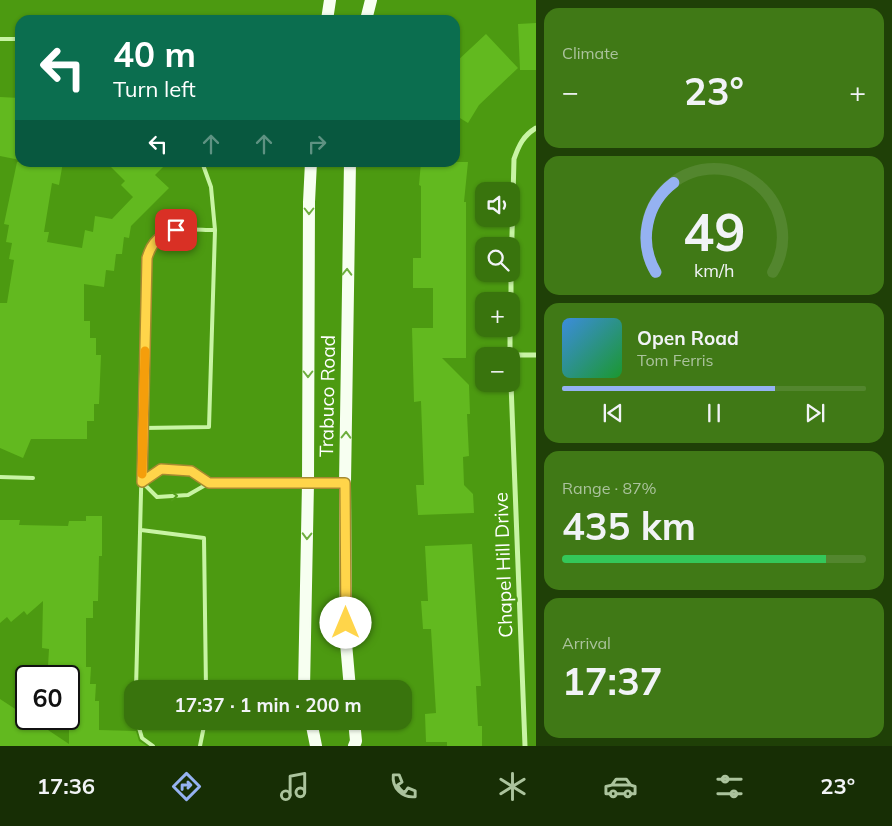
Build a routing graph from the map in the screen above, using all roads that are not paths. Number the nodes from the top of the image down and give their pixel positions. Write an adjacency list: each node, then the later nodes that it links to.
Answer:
1 (330, 0): 3 (main road)
2 (370, 0): 4 (main road)
3 (328, 15)
4 (367, 15)
5 (0, 39): 6 (lane)
6 (15, 39)
7 (536, 128): 12 (street)
8 (204, 167): 11 (lane)
9 (312, 167): 21 (main road, Trabuco Road, one-way to 21)
10 (350, 167): 22 (main road, Trabuco Road, one-way to 10)
11 (214, 230): 16 (lane); 16 (lane)
12 (512, 237)
13 (536, 355): 14 (street)
14 (520, 356)
15 (511, 392): 36 (street, Chapel Hill Drive)
16 (143, 428): 19 (lane)
17 (0, 477): 18 (lane)
18 (33, 478)
19 (142, 482): 20 (lane); 20 (lane, one-way to 20); 23 (lane)
20 (209, 483): 21 (lane)
21 (308, 483): 22 (lane); 26 (main road, Trabuco Road, one-way to 26)
22 (345, 483): 27 (main road, Trabuco Road)
23 (141, 530): 24 (lane); 25 (lane)
24 (136, 680)
25 (206, 680)
26 (304, 680)
27 (349, 680)
28 (140, 730): 32 (lane)
29 (203, 730): 33 (lane)
30 (313, 730): 34 (main road)
31 (355, 730): 35 (main road)
32 (153, 746)
33 (200, 746)
34 (316, 746)
35 (354, 746)
36 (525, 746)

